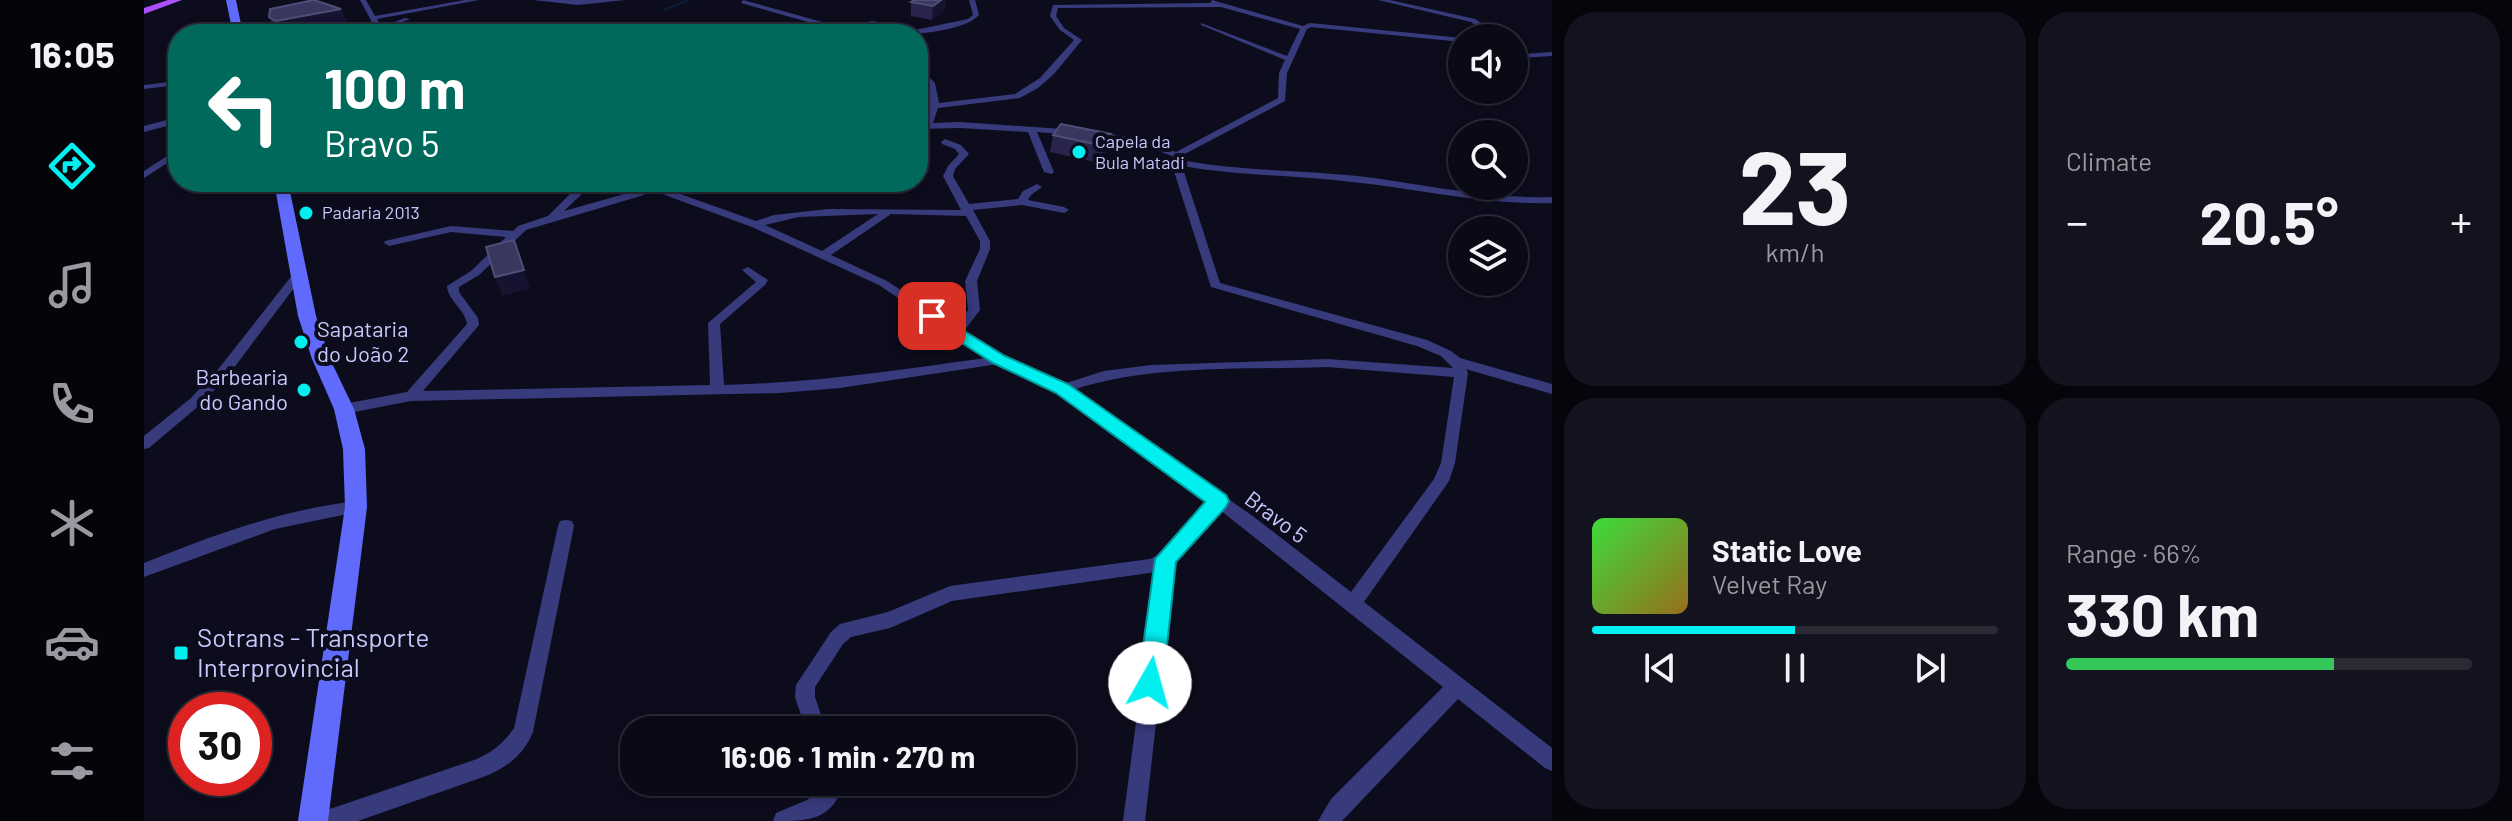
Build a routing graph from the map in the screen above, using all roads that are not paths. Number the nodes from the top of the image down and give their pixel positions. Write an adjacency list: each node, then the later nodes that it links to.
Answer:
1 (177, 0): 16 (main road)
2 (231, 0): 18 (main road)
3 (363, 0): 17 (street)
4 (476, 0): 14 (street)
5 (536, 0): 11 (street)
6 (622, 0): 11 (street)
7 (972, 0): 25 (street)
8 (1208, 0): 13 (street)
9 (1381, 0): 23 (street)
10 (743, 2): 21 (street)
11 (581, 3): 15 (street)
12 (1060, 3): 13 (street); 33 (street)
13 (1220, 5): 24 (street)
14 (437, 7): 17 (street); 20 (street)
15 (555, 10)
16 (144, 11)
17 (373, 18): 19 (street)
18 (236, 24)
19 (376, 24)
20 (399, 24)
21 (813, 24)
22 (1203, 24): 29 (street)
23 (1479, 24)
24 (1304, 28): 26 (street); 29 (street)
25 (928, 30)
26 (1448, 38)
27 (1552, 54): 28 (street)
28 (1528, 56)
29 (1289, 59): 41 (street)
30 (928, 80): 33 (street)
31 (168, 83): 32 (street)
32 (146, 86)
33 (935, 106): 34 (street)
34 (928, 117)
35 (168, 123): 37 (street)
36 (928, 125): 38 (street)
37 (144, 129): 39 (street)
38 (1031, 129): 41 (street); 43 (street)
39 (168, 132)
40 (945, 142): 52 (street)
41 (1176, 158): 50 (street); 64 (street)
42 (168, 159): 44 (street)
43 (1049, 172)
44 (144, 175)
45 (1037, 187): 51 (street)
46 (283, 192): 61 (main road)
47 (578, 192): 55 (street)
48 (637, 192): 55 (street)
49 (677, 192): 56 (street, Bravo 5)
50 (1552, 200)
51 (1022, 202): 52 (street); 53 (street)
52 (967, 210): 54 (street); 62 (street)
53 (1064, 210)
54 (887, 213): 56 (street); 59 (street)
55 (552, 218): 57 (street)
56 (756, 225): 59 (street, Bravo 5)
57 (513, 234): 58 (street); 68 (street)
58 (389, 243)
59 (825, 254): 62 (street, Bravo 5)
60 (748, 270): 65 (street)
61 (297, 276): 69 (main road); 70 (street)
62 (956, 333): 63 (street, Bravo 5)
63 (999, 360): 65 (street); 66 (street, Bravo 5)
64 (1459, 368): 66 (street); 67 (street); 77 (street)
65 (717, 388): 68 (street)
66 (1062, 389): 72 (street, Bravo 5)
67 (1552, 389)
68 (411, 396): 69 (street)
69 (344, 409): 73 (main road)
70 (151, 433): 71 (street)
71 (144, 444)
72 (1219, 501): 75 (street); 77 (street, Bravo 5)
73 (356, 507): 76 (street); 82 (main road)
74 (566, 526): 83 (street)
75 (1166, 559): 79 (street); 85 (street)
76 (144, 570)
77 (1353, 603): 78 (street, Bravo 5)
78 (1458, 686): 80 (street, Bravo 5); 86 (street)
79 (811, 716)
80 (1552, 761)
81 (830, 796): 84 (street)
82 (313, 821)
83 (327, 821)
84 (784, 821)
85 (1134, 821)
86 (1329, 821)

